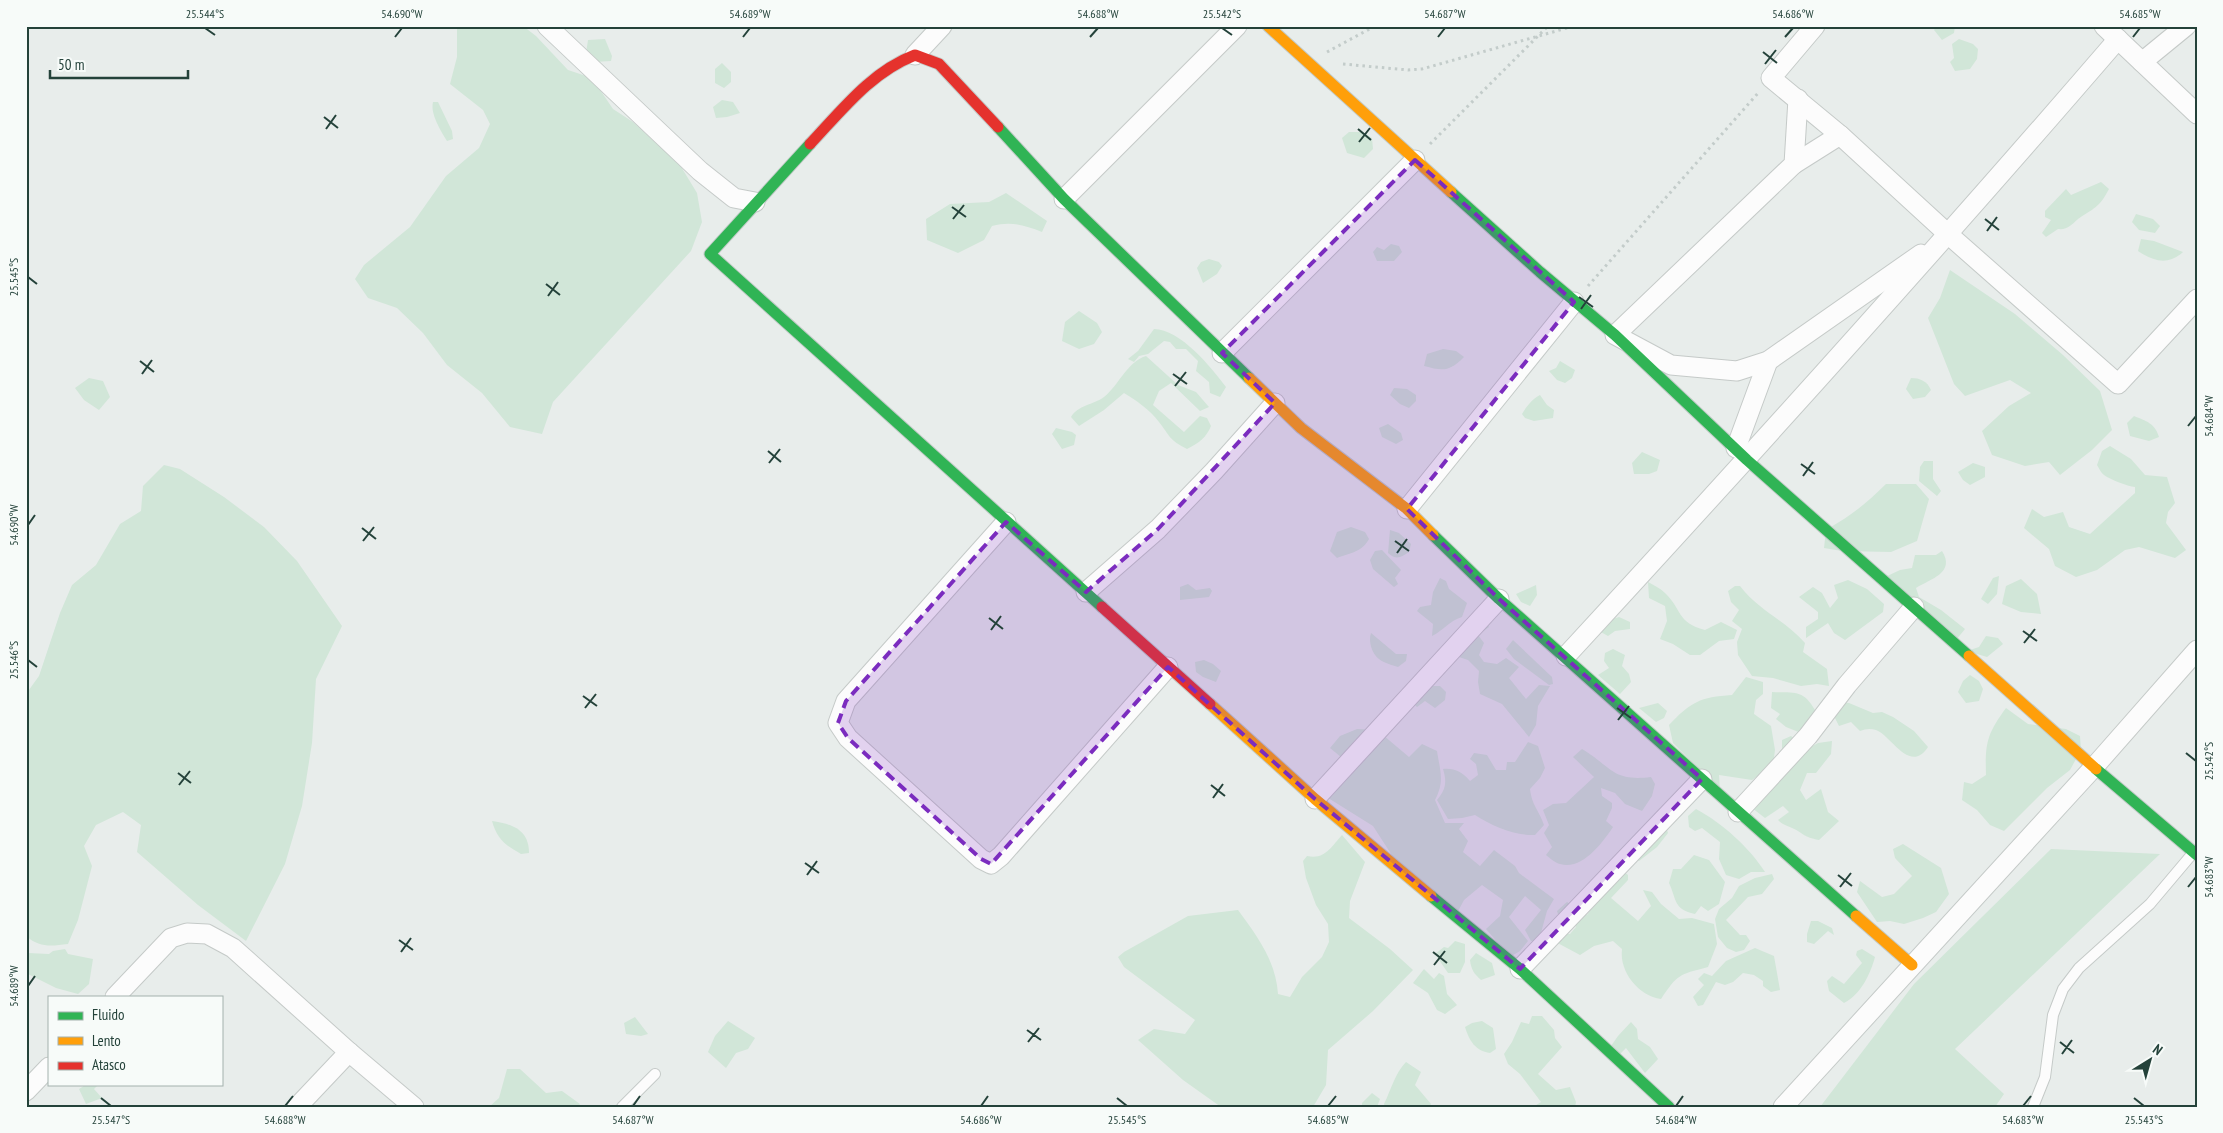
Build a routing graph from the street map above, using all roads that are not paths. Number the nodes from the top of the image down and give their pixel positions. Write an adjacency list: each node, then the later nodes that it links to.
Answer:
1 (1237, 26): 16 (street)
2 (1268, 26): 14 (street)
3 (1815, 26): 11 (street)
4 (2104, 26): 8 (street)
5 (2186, 26): 10 (street)
6 (553, 28): 17 (street)
7 (930, 30): 9 (street)
8 (2118, 40): 10 (street); 18 (street)
9 (916, 55): 16 (street); 17 (street)
10 (2142, 62): 12 (street)
11 (1798, 99): 13 (street); 15 (street)
12 (2197, 114)
13 (1840, 135): 15 (street); 18 (street)
14 (1415, 160): 20 (street); 22 (street)
15 (1794, 164): 21 (street)
16 (1064, 199): 22 (street)
17 (754, 202): 27 (street)
18 (1949, 235): 19 (street); 23 (street); 25 (street)
19 (2197, 299)
20 (1574, 302): 21 (street); 26 (street)
21 (1615, 336): 23 (street); 25 (street)
22 (1222, 354): 24 (street)
23 (1768, 361): 25 (street)
24 (1276, 403): 26 (street); 28 (street)
25 (1741, 454): 30 (street); 32 (street)
26 (1407, 509): 29 (street)
27 (1006, 522): 28 (street); 33 (street)
28 (1086, 592): 33 (street)
29 (1499, 599): 32 (street); 36 (street)
30 (1914, 607): 34 (street); 37 (street)
31 (2197, 650): 34 (street)
32 (1566, 656): 35 (street)
33 (1168, 667): 36 (street)
34 (2094, 767): 38 (street); 39 (street)
35 (1702, 779): 37 (street); 40 (street)
36 (1315, 799): 40 (street)
37 (1738, 812): 39 (street)
38 (2195, 854): 51 (lane)
39 (1912, 965): 50 (street)
40 (1520, 969): 49 (street)
41 (116, 996): 42 (street)
42 (349, 1052): 46 (street); 47 (street)
43 (48, 1068): 45 (street)
44 (655, 1074): 48 (lane)
45 (26, 1090)
46 (296, 1107)
47 (414, 1107)
48 (622, 1107)
49 (1670, 1107)
50 (1783, 1107)
51 (2033, 1107)

